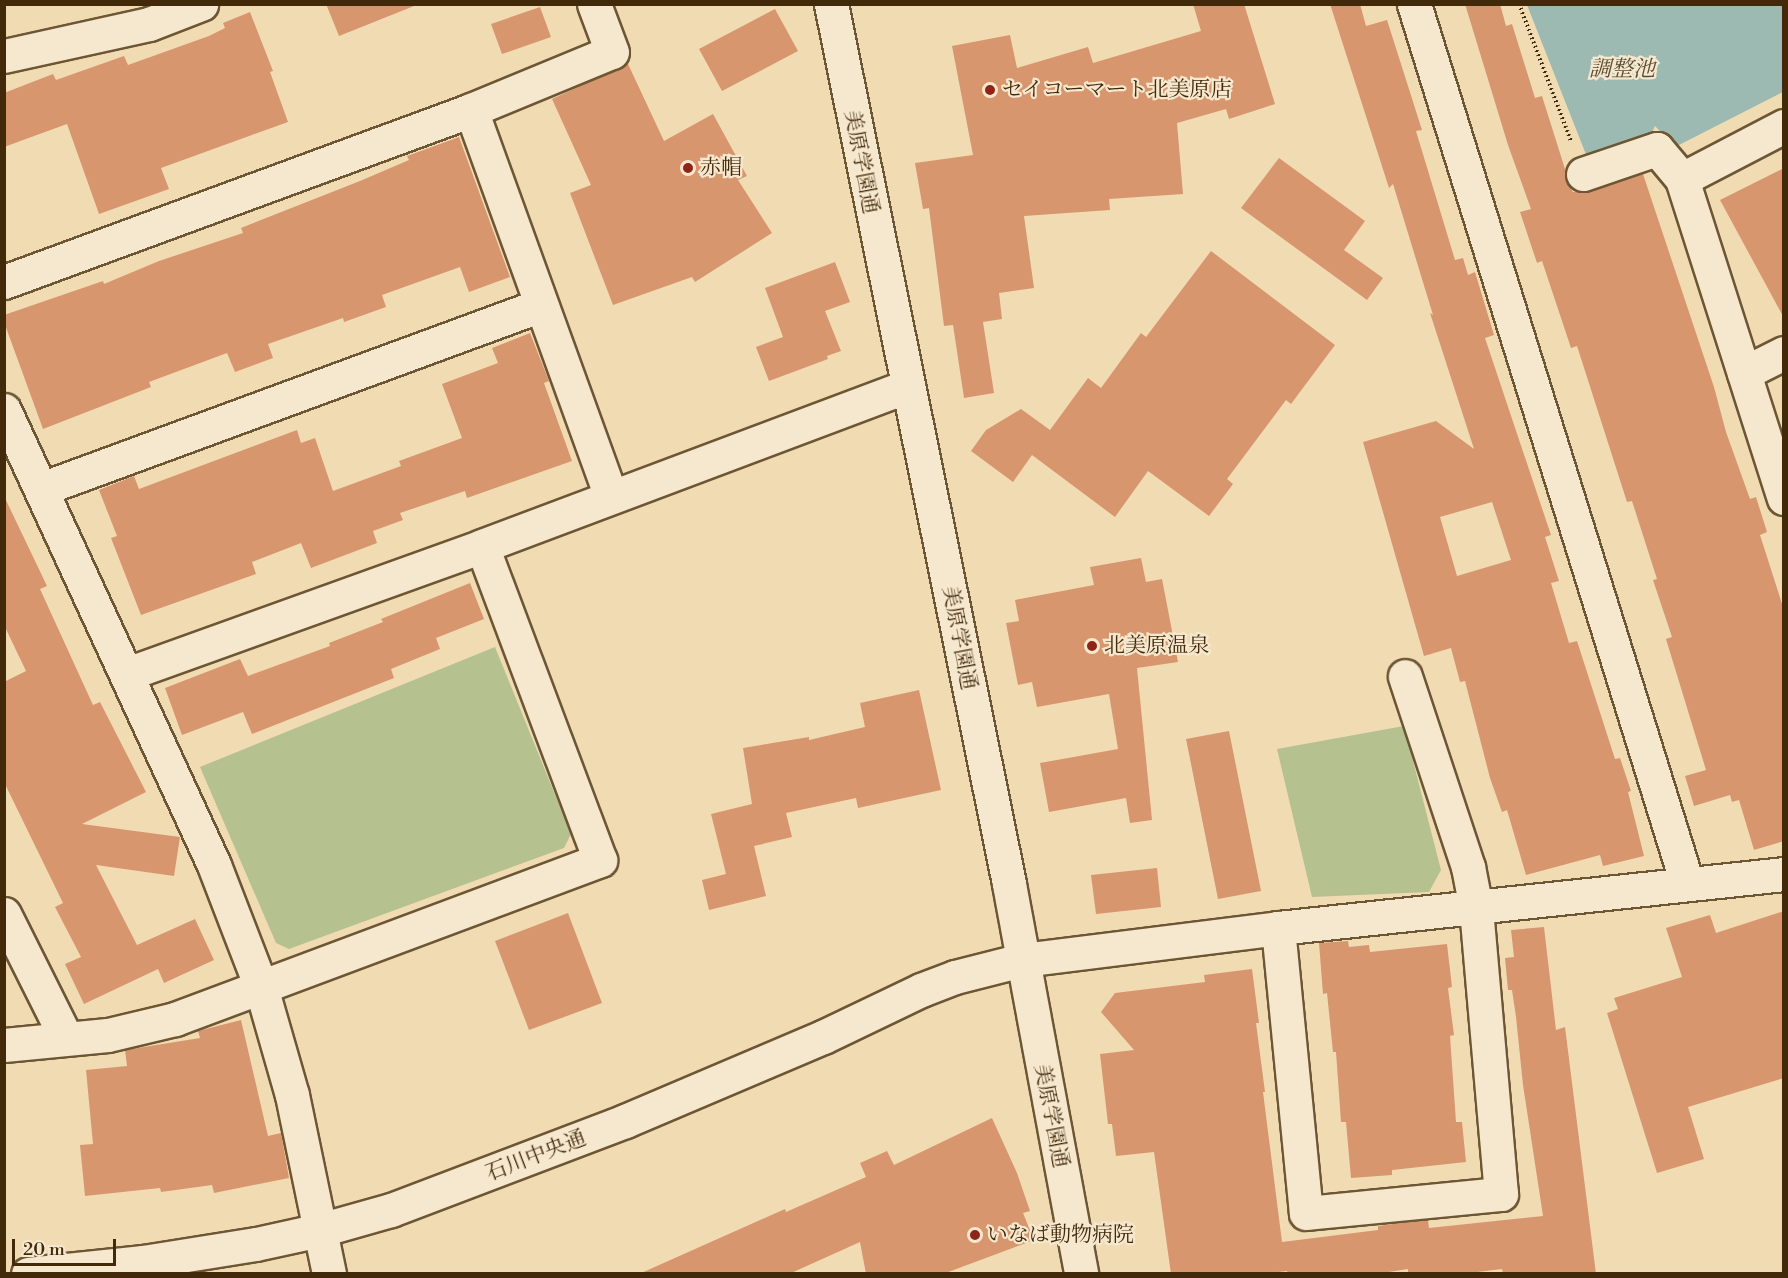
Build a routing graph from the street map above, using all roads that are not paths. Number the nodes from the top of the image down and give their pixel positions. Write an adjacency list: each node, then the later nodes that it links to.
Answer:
1 (201, 4): 5 (street)
2 (594, 4): 6 (street)
3 (831, 4): 14 (street, 美原学園通)
4 (1414, 4): 23 (street)
5 (4, 56)
6 (471, 110): 10 (street); 11 (street)
7 (1784, 126): 9 (street)
8 (1583, 174): 9 (street)
9 (1682, 179): 13 (street)
10 (4, 282)
11 (541, 305): 16 (street); 17 (street)
12 (1784, 352): 13 (street)
13 (1744, 373): 18 (street)
14 (908, 386): 17 (street); 27 (street, 美原学園通)
15 (4, 410): 16 (street)
16 (41, 489): 20 (street)
17 (611, 496): 19 (street)
18 (1784, 498)
19 (482, 546): 20 (street); 28 (street)
20 (127, 674): 28 (street)
21 (1405, 676): 24 (street)
22 (1784, 874): 23 (street, 石川中央通)
23 (1687, 883): 24 (street, 石川中央通)
24 (1476, 908): 26 (street, 石川中央通); 26 (street)
25 (4, 914): 29 (street)
26 (1278, 928): 27 (street, 石川中央通)
27 (1022, 960): 31 (street, 石川中央通); 34 (street, 美原学園通)
28 (261, 987): 29 (street); 31 (street)
29 (66, 1038): 30 (street)
30 (4, 1044)
31 (321, 1230): 32 (street, 石川中央通); 33 (street)
32 (28, 1274)
33 (329, 1274)
34 (1081, 1274)

